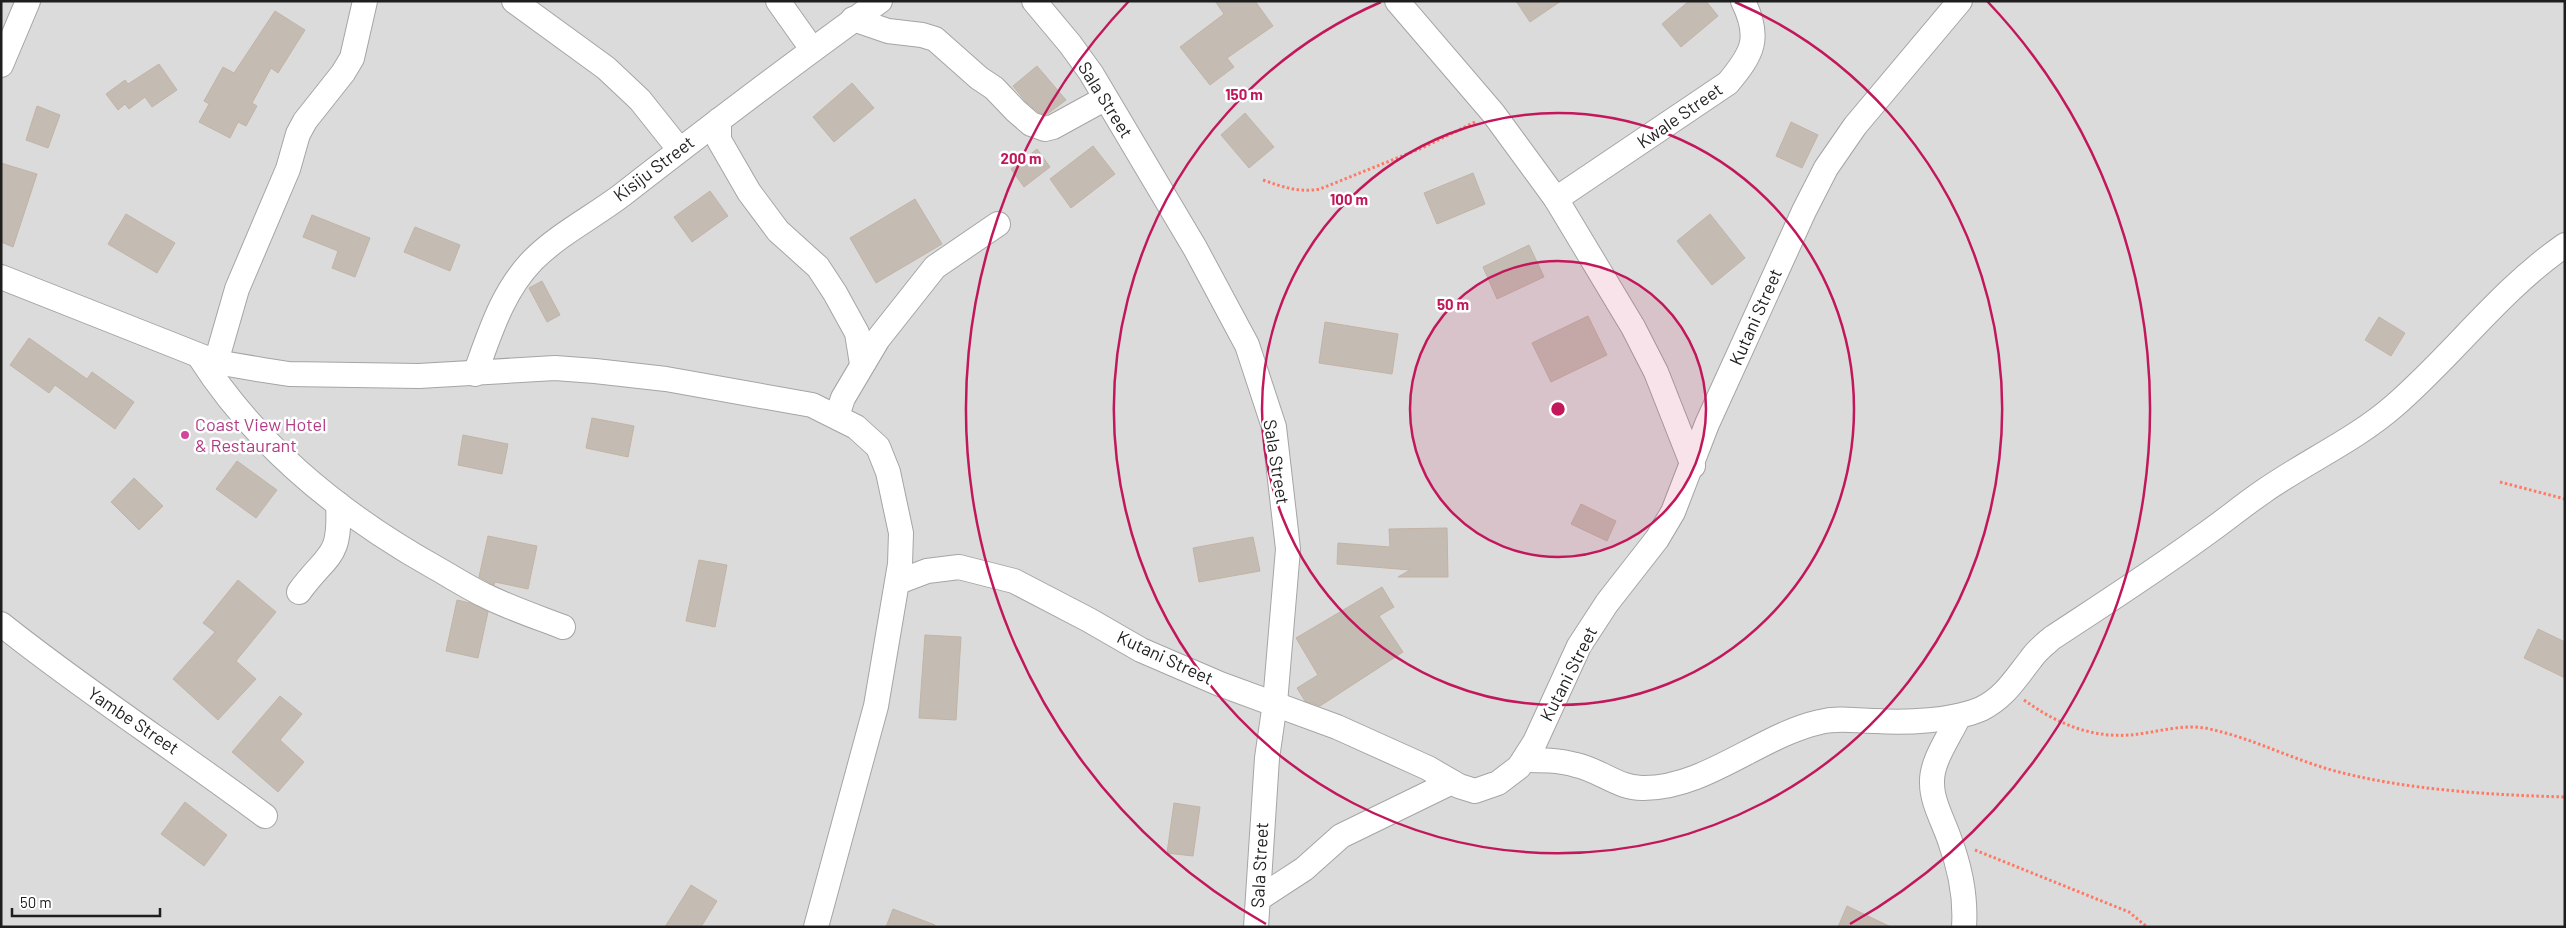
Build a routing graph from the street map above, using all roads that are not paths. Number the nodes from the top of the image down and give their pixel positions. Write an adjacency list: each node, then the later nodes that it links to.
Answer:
1 (28, 1): 12 (street)
2 (365, 1): 20 (street)
3 (514, 1): 15 (street)
4 (778, 1): 11 (street)
5 (880, 1): 10 (street, Kisiju Street)
6 (1034, 1): 13 (street, Sala Street)
7 (1397, 1): 16 (street)
8 (1743, 1): 16 (street, Kwale Street)
9 (1960, 1): 24 (street, Kutani Street)
10 (853, 20): 11 (street, Kisiju Street); 13 (street)
11 (812, 49): 14 (street, Kisiju Street)
12 (1, 65)
13 (1104, 98): 30 (street, Sala Street)
14 (719, 120): 15 (street, Kisiju Street); 21 (street)
15 (679, 149): 22 (street, Kisiju Street)
16 (1556, 199): 24 (street)
17 (998, 224): 21 (street)
18 (2565, 245): 31 (street)
19 (1, 277): 20 (street)
20 (208, 359): 22 (street); 25 (street)
21 (862, 364): 23 (street)
22 (475, 374): 23 (street)
23 (837, 416): 26 (street)
24 (1692, 466): 32 (street, Kutani Street)
25 (338, 504): 27 (street); 29 (street)
26 (898, 582): 30 (street, Kutani Street); 36 (street)
27 (299, 592)
28 (1, 624): 34 (street, Yambe Street)
29 (563, 627)
30 (1275, 703): 33 (street, Kutani Street); 35 (street, Sala Street)
31 (1959, 716): 32 (street); 38 (street)
32 (1524, 760): 33 (street, Kutani Street)
33 (1452, 782): 35 (street)
34 (265, 816)
35 (1258, 899): 37 (street, Sala Street)
36 (816, 927)
37 (1256, 927)
38 (1964, 927)

